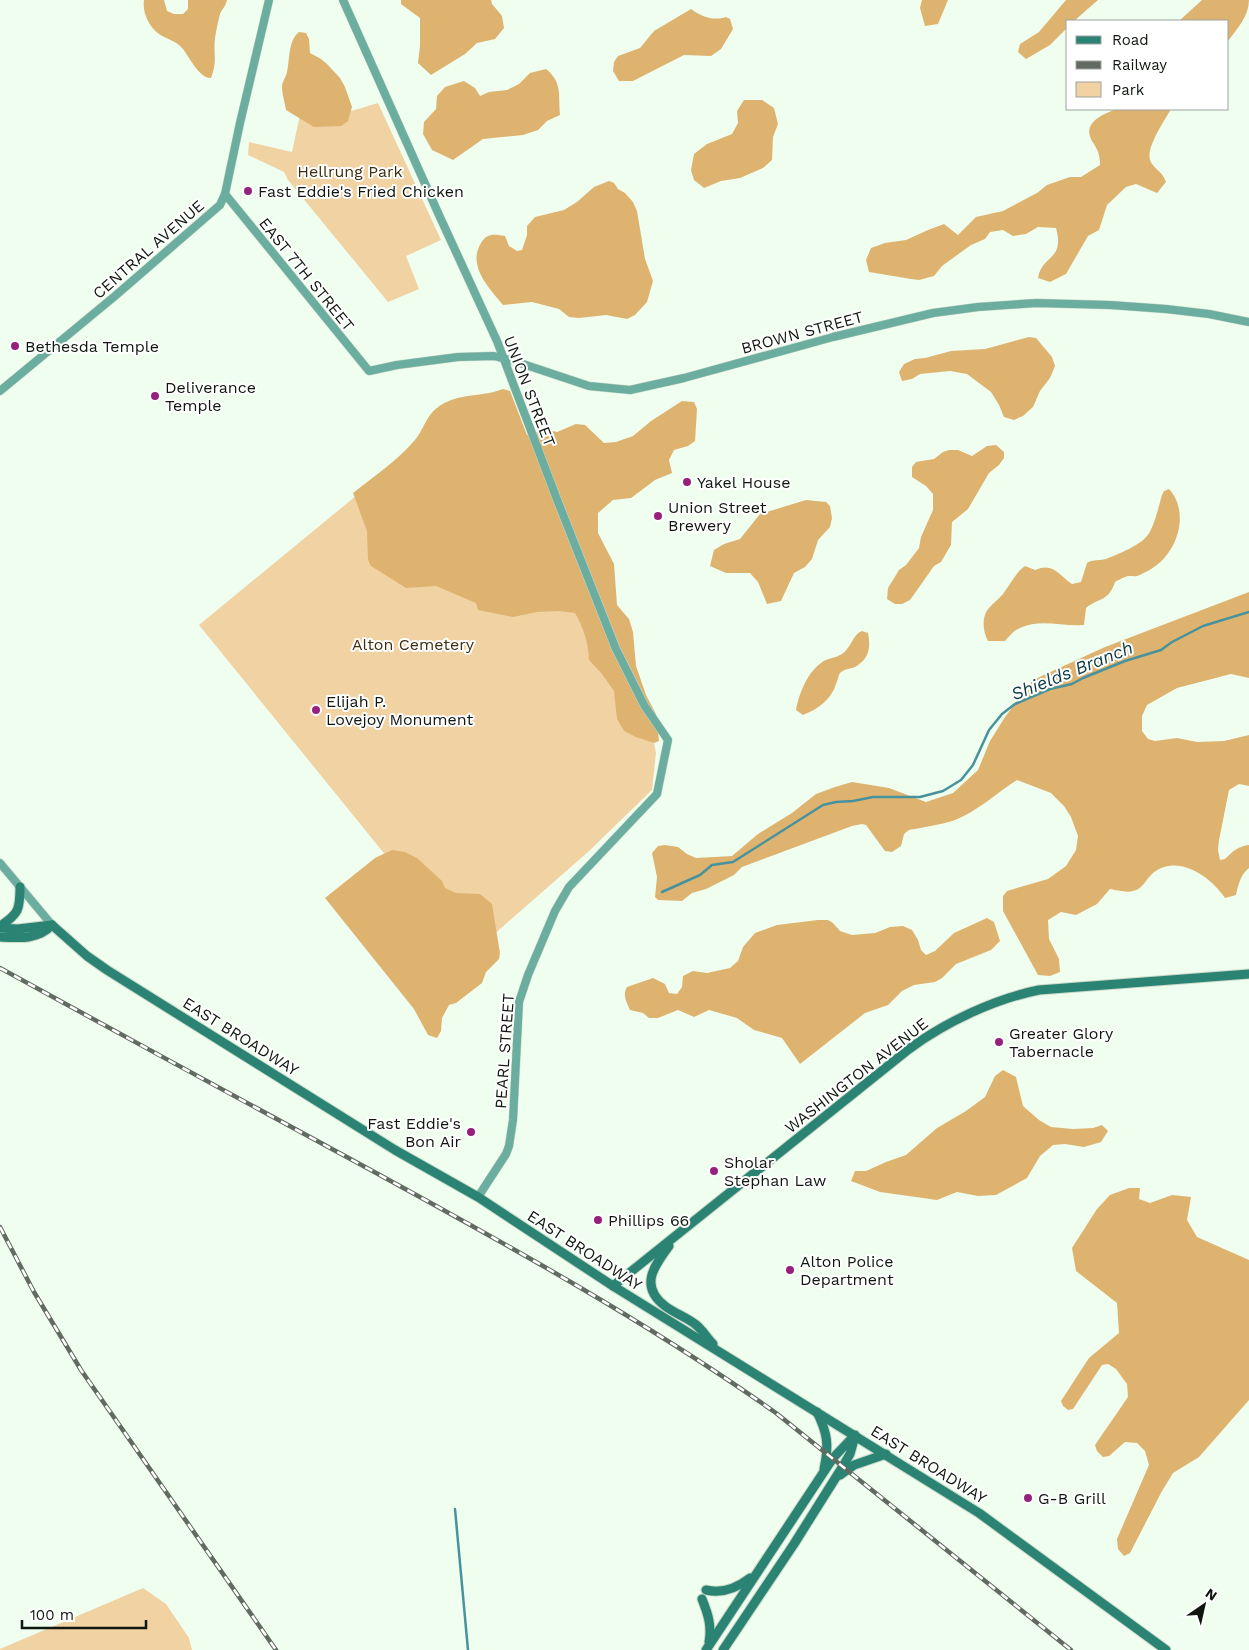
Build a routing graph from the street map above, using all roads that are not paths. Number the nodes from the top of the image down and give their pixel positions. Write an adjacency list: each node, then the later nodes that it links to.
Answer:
1 (269, 0): 3 (street, CENTRAL AVENUE)
2 (343, 0): 5 (street, UNION STREET)
3 (225, 194): 6 (street, EAST 7TH STREET); 7 (street, CENTRAL AVENUE)
4 (1249, 322): 5 (street, BROWN STREET)
5 (503, 358): 6 (street, BROWN STREET); 8 (street, UNION STREET)
6 (368, 371)
7 (0, 391)
8 (657, 794): 15 (street, PEARL STREET)
9 (0, 863): 10 (street, EAST BROADWAY)
10 (20, 887): 11 (street, EAST BROADWAY); 12 (main road)
11 (52, 925): 12 (main road); 13 (main road); 15 (main road, EAST BROADWAY)
12 (0, 927)
13 (0, 936)
14 (1249, 974): 16 (main road, WASHINGTON AVENUE)
15 (478, 1197): 17 (main road, EAST BROADWAY)
16 (675, 1237): 17 (main road, WASHINGTON AVENUE); 18 (main road)
17 (613, 1286): 18 (main road, EAST BROADWAY)
18 (720, 1352): 19 (main road, EAST BROADWAY)
19 (817, 1412): 20 (main road, EAST BROADWAY); 22 (main road)
20 (856, 1435): 21 (main road, EAST BROADWAY); 22 (main road); 23 (main road)
21 (886, 1454): 23 (main road); 29 (main road, EAST BROADWAY)
22 (822, 1475): 24 (main road)
23 (834, 1480): 28 (main road)
24 (755, 1575): 25 (main road); 27 (main road)
25 (706, 1590)
26 (702, 1599): 27 (main road)
27 (708, 1648)
28 (723, 1650)
29 (1166, 1650)

